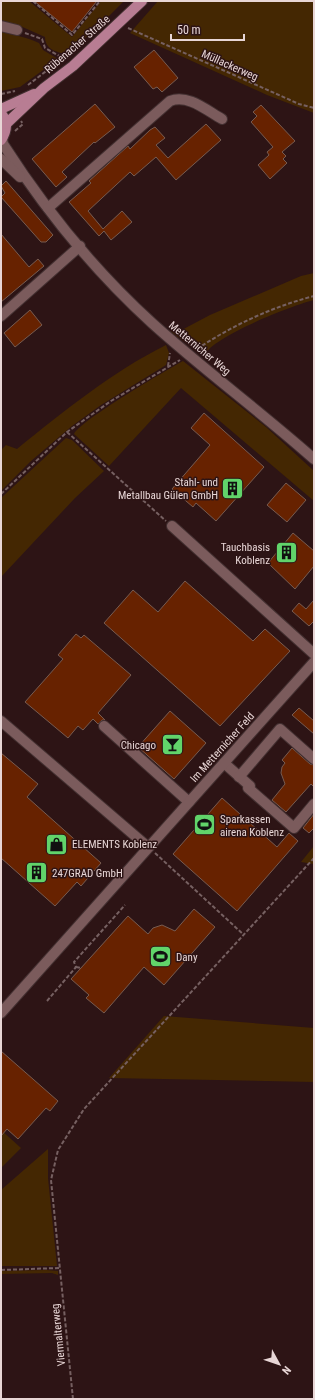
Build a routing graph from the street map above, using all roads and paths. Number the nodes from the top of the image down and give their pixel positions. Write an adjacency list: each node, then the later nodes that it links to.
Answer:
1 (33, 1): 2 (path)
2 (100, 1)
3 (142, 1): 4 (main road, Rübenacher Straße)
4 (121, 22): 9 (main road, Rübenacher Straße); 13 (path, Müllackerweg)
5 (1, 26): 6 (street)
6 (17, 30): 8 (path)
7 (79, 47): 8 (path)
8 (64, 58): 10 (path)
9 (44, 88): 14 (main road, Rübenacher Straße); 17 (main road, Rübenacher Straße)
10 (22, 89)
11 (17, 91): 12 (path)
12 (1, 94)
13 (314, 108)
14 (1, 109)
15 (1, 113): 17 (main road)
16 (222, 119): 21 (street)
17 (6, 124): 18 (main road)
18 (1, 139): 20 (street, Metternicher Weg)
19 (1, 159): 20 (street, Metternicher Weg)
20 (30, 186): 21 (street, Metternicher Weg)
21 (48, 208): 22 (street, Metternicher Weg)
22 (80, 246): 24 (street); 25 (street, Metternicher Weg)
23 (314, 296): 26 (path)
24 (1, 316)
25 (176, 344): 26 (street, Metternicher Weg); 27 (path)
26 (188, 355): 27 (path); 29 (street, Metternicher Weg)
27 (167, 367): 28 (path)
28 (67, 432): 30 (path); 31 (path)
29 (314, 459)
30 (1, 494)
31 (172, 526): 32 (street)
32 (314, 654)
33 (314, 662): 37 (street, Im Metternicher Feld)
34 (1, 721): 41 (street)
35 (104, 726): 39 (street)
36 (314, 759): 38 (street)
37 (224, 763): 38 (street); 39 (street, Im Metternicher Feld)
38 (239, 777): 40 (street)
39 (189, 802): 41 (street, Im Metternicher Feld)
40 (314, 804)
41 (148, 847): 44 (path); 48 (street, Im Metternicher Feld)
42 (314, 858): 44 (path, Viermalterweg)
43 (125, 905): 45 (path)
44 (244, 935): 49 (path, Viermalterweg)
45 (76, 967): 46 (path); 47 (path)
46 (82, 968)
47 (47, 1001)
48 (1, 1013)
49 (59, 1268): 50 (path); 51 (path, Viermalterweg)
50 (1, 1270)
51 (73, 1399)

